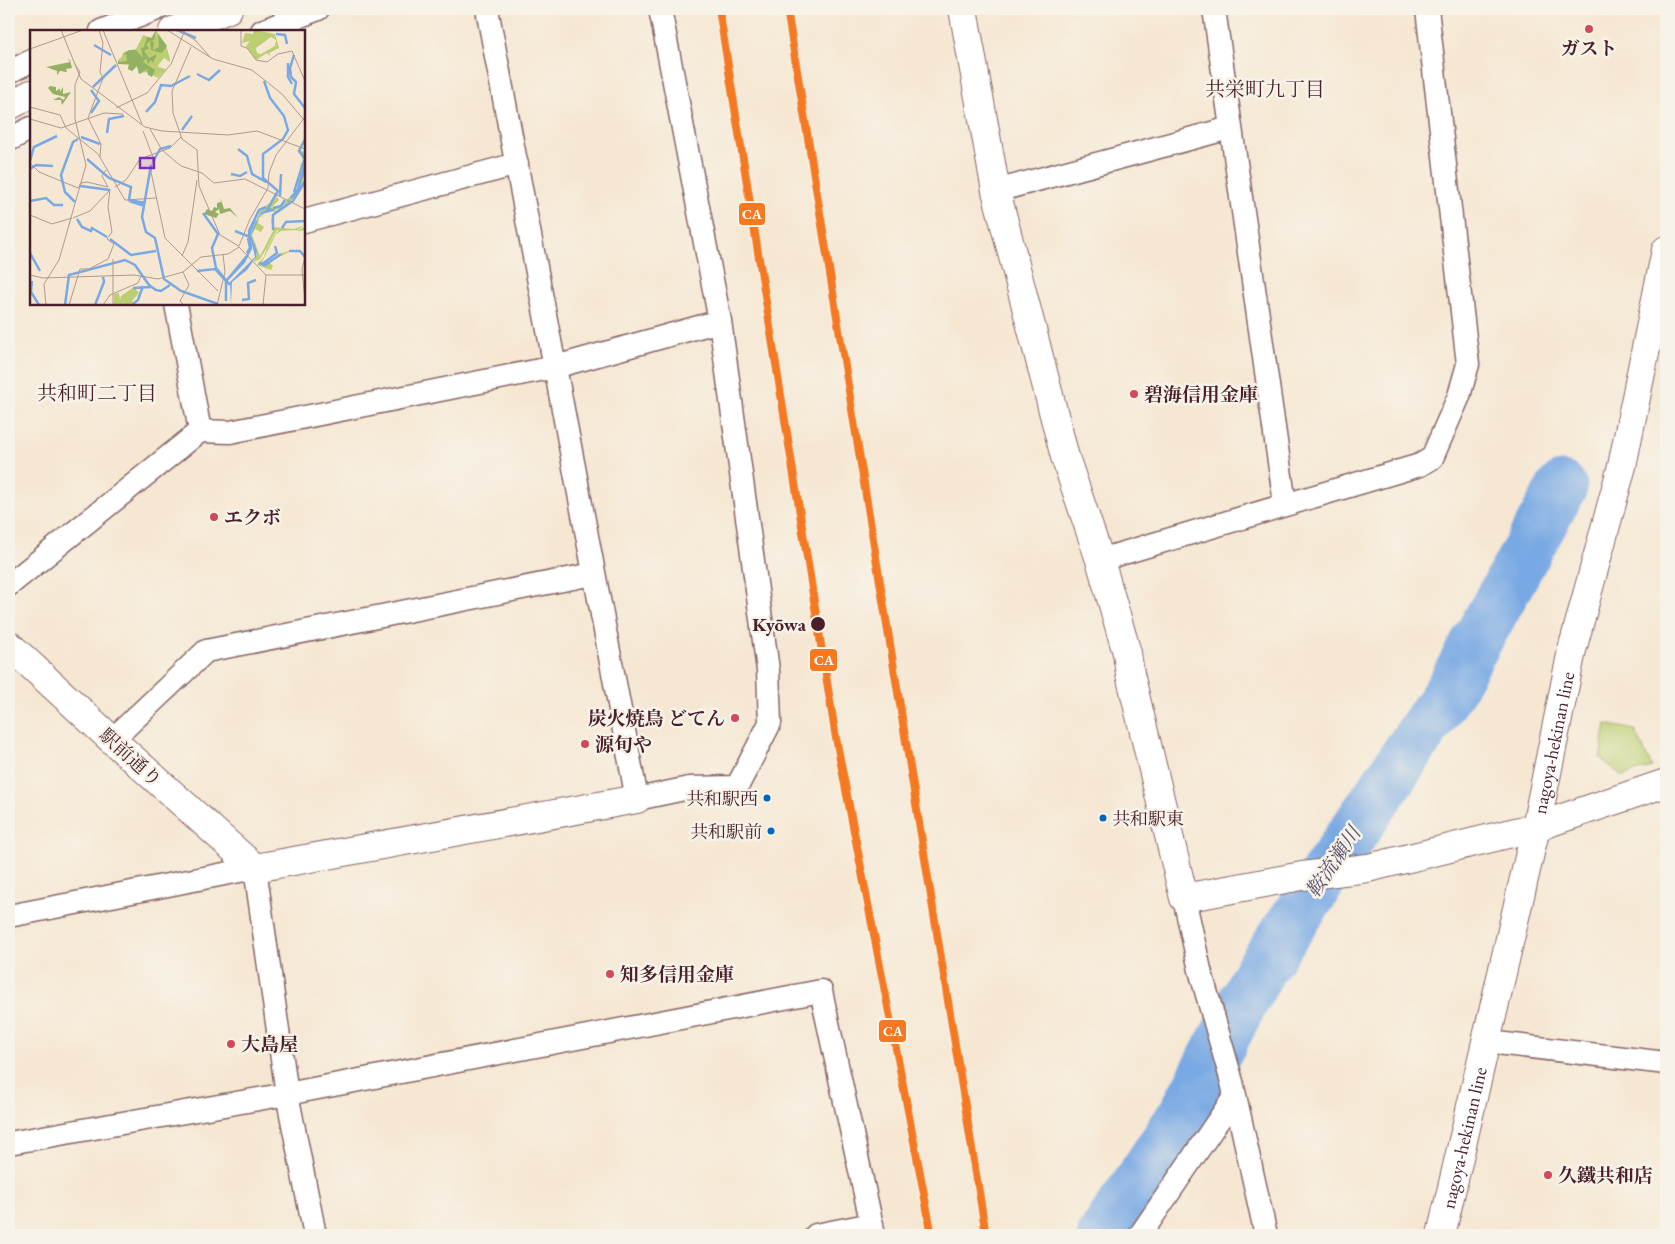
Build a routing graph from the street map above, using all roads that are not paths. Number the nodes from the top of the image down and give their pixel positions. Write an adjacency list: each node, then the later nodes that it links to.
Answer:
1 (157, 9): 9 (street)
2 (228, 9): 10 (street)
3 (318, 9): 11 (street)
4 (488, 9): 19 (street)
5 (660, 9): 24 (street)
6 (963, 9): 20 (street)
7 (1214, 9): 16 (street)
8 (1427, 9): 27 (street)
9 (104, 30)
10 (176, 30)
11 (265, 30)
12 (30, 62): 13 (street)
13 (9, 72)
14 (30, 95): 15 (street)
15 (9, 106)
16 (1230, 128): 20 (street); 27 (street)
17 (30, 129): 18 (street)
18 (9, 140)
19 (517, 164): 21 (street); 25 (street)
20 (996, 190): 28 (street)
21 (305, 222)
22 (1666, 250): 35 (street, nagoya-hekinan line)
23 (176, 305): 26 (street)
24 (720, 321): 25 (street); 34 (street)
25 (555, 367): 26 (street); 29 (street)
26 (200, 431): 30 (street)
27 (1286, 504): 28 (street)
28 (1100, 560): 37 (street)
29 (593, 574): 32 (street); 34 (street)
30 (9, 585)
31 (9, 645): 32 (street, 駅前通り)
32 (112, 740): 36 (street, 駅前通り)
33 (1666, 783): 35 (street)
34 (637, 799): 36 (street)
35 (1536, 827): 37 (street); 39 (street, nagoya-hekinan line)
36 (255, 868): 38 (street); 42 (street)
37 (1184, 898): 41 (street)
38 (9, 916)
39 (1488, 1042): 40 (street); 49 (street, nagoya-hekinan line)
40 (1666, 1064)
41 (1234, 1089): 47 (street); 48 (street)
42 (287, 1094): 43 (street); 44 (street); 45 (street)
43 (9, 1143)
44 (873, 1230): 46 (street)
45 (314, 1235)
46 (816, 1235)
47 (1140, 1235)
48 (1266, 1235)
49 (1441, 1235)

